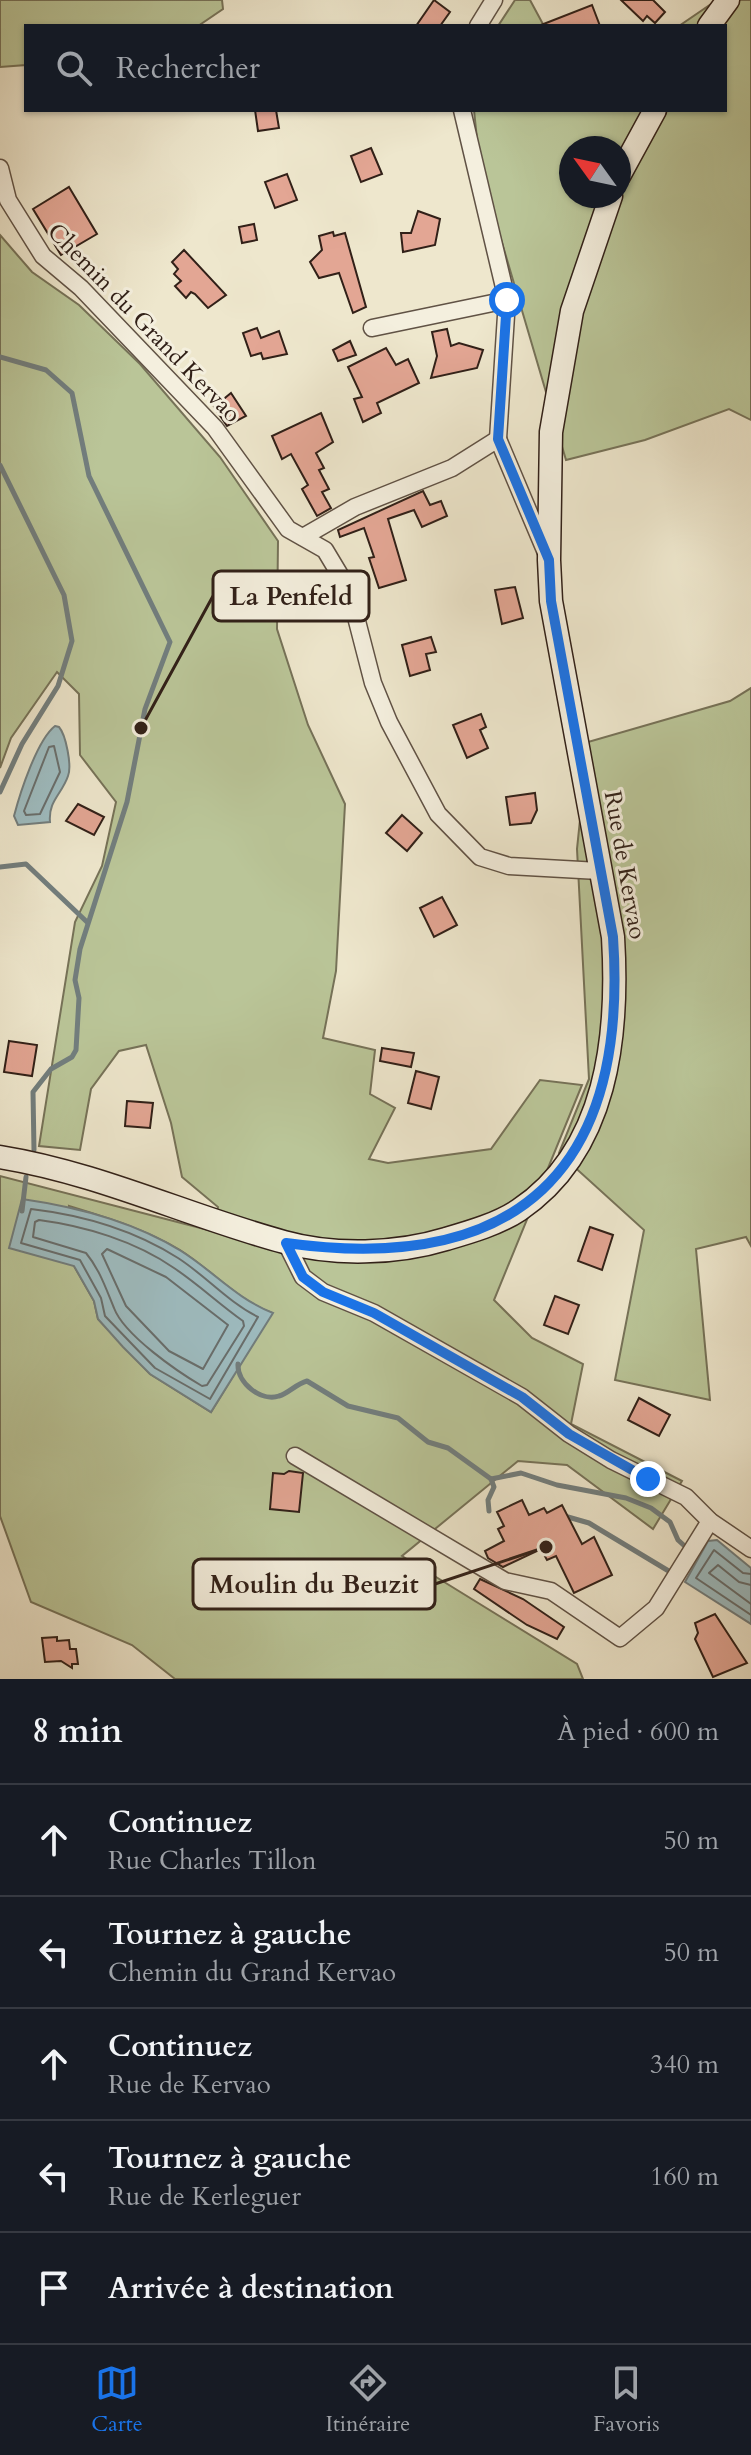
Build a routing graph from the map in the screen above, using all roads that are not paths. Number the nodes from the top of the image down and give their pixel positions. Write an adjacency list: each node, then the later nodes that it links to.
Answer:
1 (494, 0): 3 (street)
2 (728, 0): 4 (main road)
3 (479, 24)
4 (710, 24)
5 (462, 112): 10 (street)
6 (654, 112): 7 (main road)
7 (631, 154)
8 (0, 168): 13 (street, Chemin du Grand Kervao)
9 (607, 208): 14 (main road, Rue de Kervao)
10 (507, 300): 11 (street); 12 (street)
11 (372, 328)
12 (498, 439): 13 (street); 14 (street)
13 (303, 537): 15 (street, Chemin du Grand Kervao)
14 (549, 560): 15 (main road, Rue de Kervao)
15 (599, 871): 17 (main road, Rue de Kervao)
16 (0, 1157): 17 (main road, Rue de Kervao)
17 (286, 1243): 19 (street)
18 (295, 1456): 19 (street)
19 (710, 1521): 20 (street)
20 (751, 1549)

